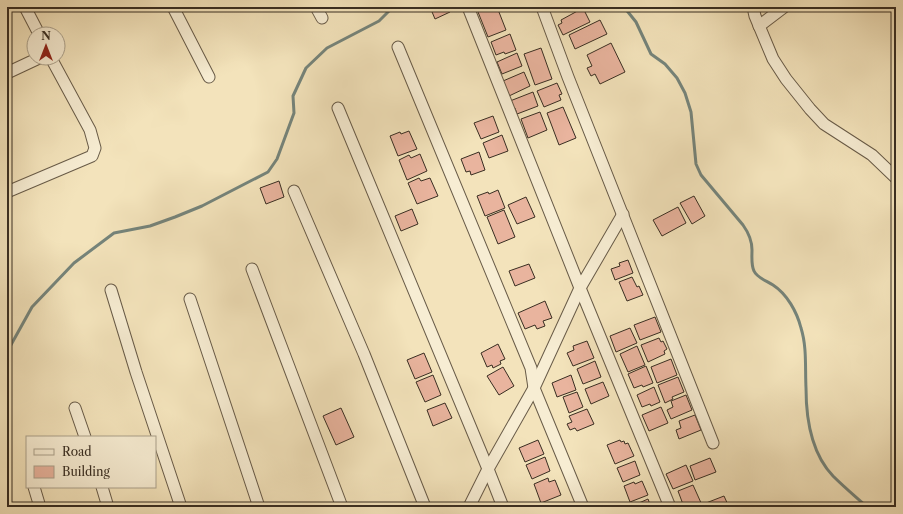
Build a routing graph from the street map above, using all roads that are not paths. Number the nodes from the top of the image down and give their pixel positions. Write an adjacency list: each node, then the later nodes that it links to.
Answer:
1 (25, 7): 9 (street)
2 (173, 7): 15 (street)
3 (316, 7): 8 (street)
4 (468, 7): 22 (street)
5 (542, 7): 20 (street)
6 (753, 7): 10 (street)
7 (784, 7): 10 (street)
8 (322, 18)
9 (34, 26)
10 (759, 26): 17 (street)
11 (398, 47): 25 (street)
12 (26, 64): 14 (street)
13 (54, 66): 19 (street)
14 (7, 73)
15 (209, 78)
16 (338, 108): 29 (street)
17 (896, 178)
18 (294, 191): 37 (street)
19 (7, 192)
20 (622, 214): 22 (street); 28 (street)
21 (252, 269): 36 (street)
22 (580, 288): 25 (street); 41 (street)
23 (111, 290): 34 (street)
24 (190, 299): 35 (street)
25 (534, 388): 29 (street); 40 (street)
26 (75, 408): 27 (street)
27 (84, 436)
28 (713, 443)
29 (488, 469): 38 (street); 39 (street)
30 (34, 488): 32 (street)
31 (102, 488): 33 (street)
32 (40, 507)
33 (108, 507)
34 (181, 507)
35 (259, 507)
36 (342, 507)
37 (425, 507)
38 (470, 507)
39 (503, 507)
40 (583, 507)
41 (670, 507)

